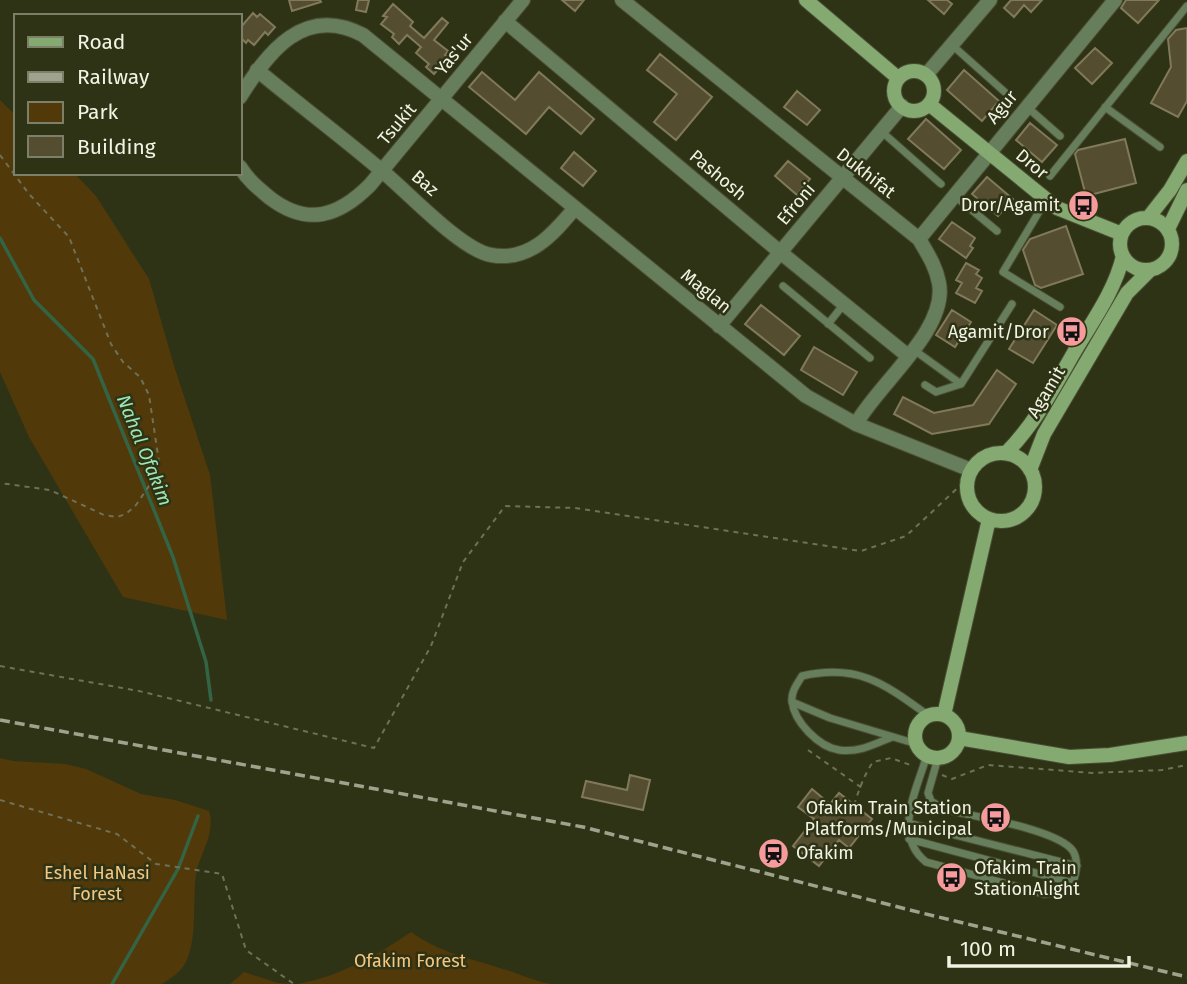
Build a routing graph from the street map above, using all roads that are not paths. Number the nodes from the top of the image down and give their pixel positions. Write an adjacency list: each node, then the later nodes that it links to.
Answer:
1 (523, 0): 7 (street, Yas'ur)
2 (622, 0): 27 (street, Dukhifat)
3 (806, 0): 11 (street)
4 (990, 0): 8 (street)
5 (1115, 0): 17 (street, Agur)
6 (1187, 6): 18 (lane)
7 (505, 21): 14 (street, Yas'ur); 38 (street, Pashosh)
8 (952, 45): 10 (street); 13 (lane)
9 (257, 70): 12 (street, Tsukit); 14 (street, Tsukit); 25 (street, Baz)
10 (926, 75): 11 (street); 15 (street)
11 (898, 78): 16 (street)
12 (242, 94)
13 (1007, 94)
14 (442, 100): 25 (street, Tsukit); 32 (street, Maglan)
15 (929, 104): 16 (street); 22 (street, Dror)
16 (902, 106): 19 (street, Efroni)
17 (1027, 107): 20 (lane); 22 (street, Agur)
18 (1105, 107): 21 (lane); 26 (lane)
19 (881, 131): 27 (street, Efroni); 28 (lane)
20 (1060, 136)
21 (1160, 147)
22 (989, 153): 30 (street, Agur); 31 (street, Dror)
23 (1187, 161): 33 (street)
24 (242, 170): 25 (street, Tsukit)
25 (382, 171): 32 (street, Baz)
26 (1050, 176)
27 (842, 179): 37 (street, Dukhifat); 38 (street, Efroni)
28 (941, 184)
29 (1187, 191): 34 (street)
30 (954, 195): 35 (lane); 37 (street, Agur)
31 (1046, 200): 36 (street, Dror); 44 (lane)
32 (575, 208): 46 (street, Maglan)
33 (1148, 218): 34 (street); 36 (street)
34 (1168, 229): 40 (street)
35 (997, 231)
36 (1122, 234): 39 (street)
37 (919, 239): 47 (street, Dukhifat)
38 (780, 253): 42 (street, Pashosh); 46 (street, Efroni)
39 (1123, 256): 40 (street); 52 (street, Agamit)
40 (1150, 270): 53 (street, Agamit)
41 (783, 286): 45 (lane)
42 (844, 304): 45 (lane); 47 (street, Pashosh)
43 (1012, 304): 49 (lane)
44 (1060, 307)
45 (828, 324): 48 (lane)
46 (719, 326): 51 (street, Maglan)
47 (910, 352): 49 (lane); 51 (street, Dukhifat)
48 (870, 358)
49 (961, 384): 50 (lane)
50 (925, 385)
51 (856, 424): 54 (street, Maglan)
52 (1006, 453): 53 (street); 54 (street)
53 (1030, 470): 55 (street)
54 (969, 474): 55 (street)
55 (989, 519): 57 (street)
56 (792, 702): 57 (lane); 58 (lane); 58 (lane)
57 (937, 716): 59 (street); 61 (street)
58 (892, 737): 61 (lane)
59 (959, 738): 60 (street); 61 (street)
60 (1187, 743)
61 (926, 757): 62 (lane); 64 (lane)
62 (908, 823): 63 (lane); 64 (lane)
63 (909, 839): 65 (lane); 65 (lane)
64 (1077, 866): 65 (lane)
65 (1073, 883)

